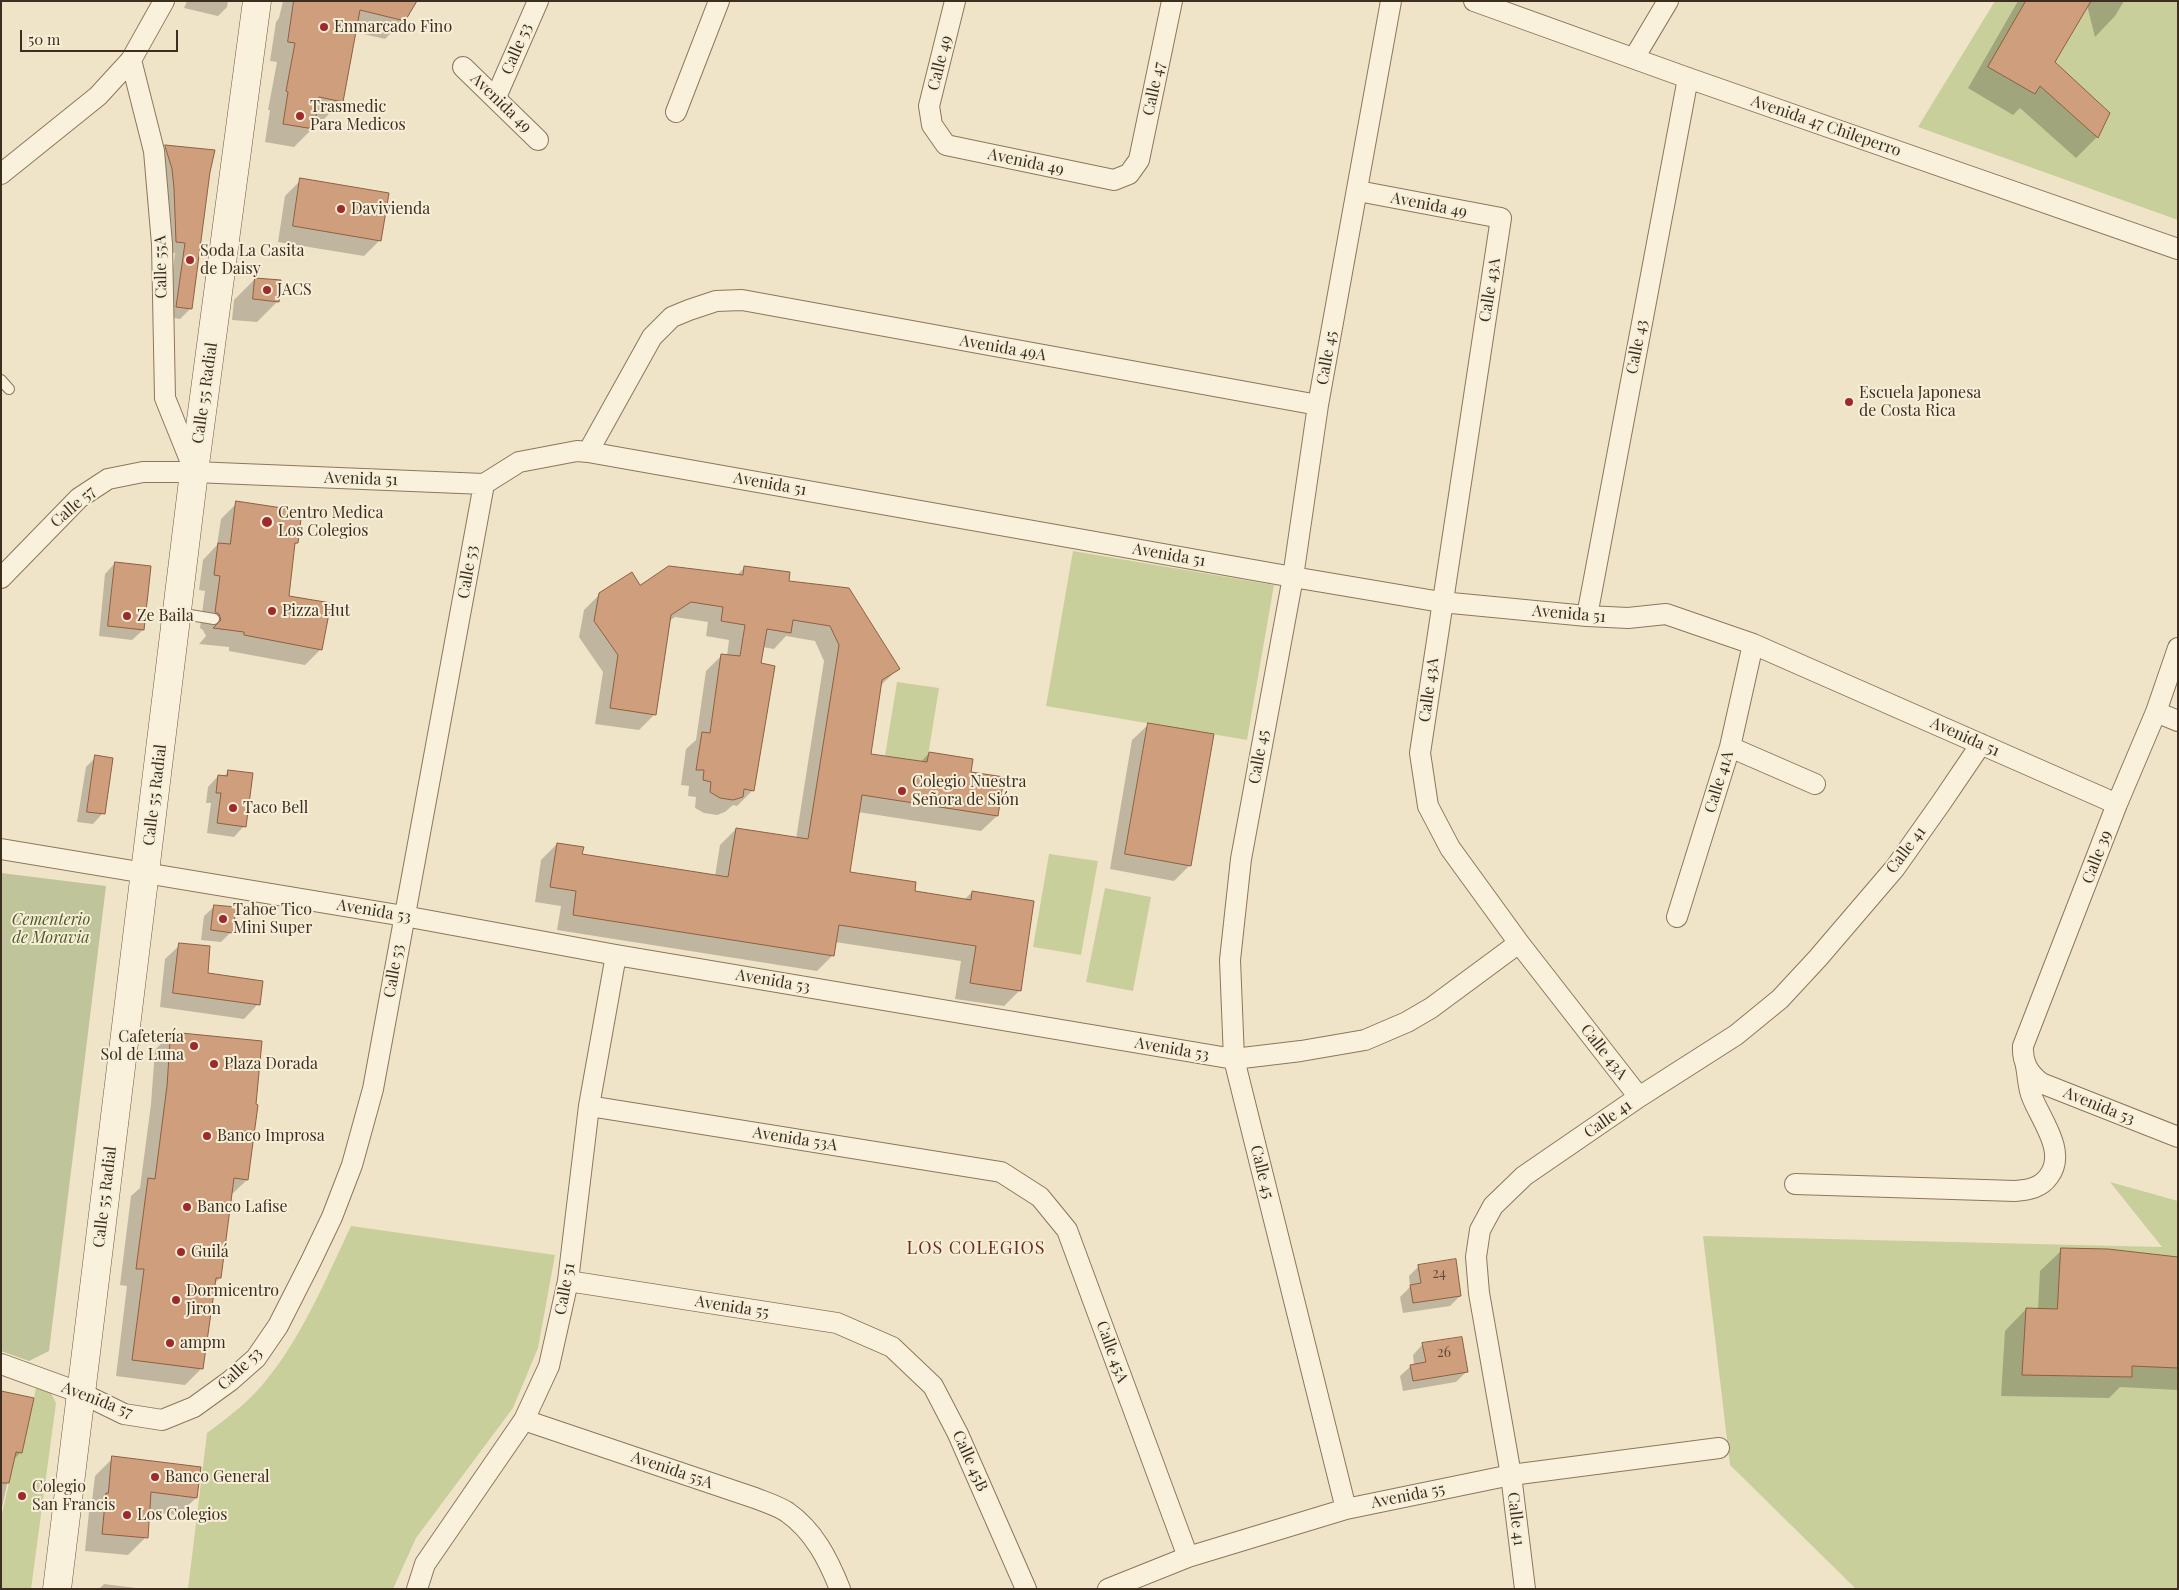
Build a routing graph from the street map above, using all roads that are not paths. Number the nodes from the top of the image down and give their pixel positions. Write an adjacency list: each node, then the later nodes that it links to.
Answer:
1 (164, 1): 12 (street)
2 (257, 1): 28 (main road, Calle 55 Radial)
3 (538, 1): 15 (street, Calle 53)
4 (718, 1): 16 (street)
5 (955, 1): 17 (street, Calle 49)
6 (1172, 1): 20 (street, Calle 47)
7 (1391, 1): 21 (street, Calle 45)
8 (1474, 1): 10 (street, Avenida 47 Chileperro)
9 (1668, 1): 11 (street)
10 (1522, 9): 11 (street, Avenida 47 Chileperro)
11 (1634, 58): 14 (street, Avenida 47 Chileperro)
12 (131, 60): 19 (street); 28 (street, Calle 55A)
13 (463, 66): 15 (street, Avenida 49)
14 (1688, 78): 23 (street, Avenida 47 Chileperro); 34 (street, Calle 43)
15 (496, 97): 18 (street, Avenida 49)
16 (676, 112)
17 (932, 124): 20 (street, Avenida 49)
18 (538, 140)
19 (1, 174)
20 (1129, 174)
21 (1358, 191): 22 (street, Avenida 49); 26 (street, Calle 45)
22 (1500, 218): 32 (street, Calle 43A)
23 (2178, 248)
24 (1, 380): 25 (lane)
25 (9, 389)
26 (1318, 405): 27 (street, Avenida 49A); 30 (street, Calle 45)
27 (588, 452): 29 (street, Avenida 51); 30 (street, Avenida 51)
28 (194, 472): 29 (street, Avenida 51); 31 (street, Calle 57); 33 (main road, Calle 55 Radial)
29 (484, 484): 46 (street, Calle 53)
30 (1293, 577): 32 (street, Avenida 51); 50 (street, Calle 45)
31 (1, 578)
32 (1441, 602): 34 (street, Avenida 51); 48 (street, Calle 43A)
33 (177, 612): 35 (lane); 45 (main road, Calle 55 Radial)
34 (1587, 616): 36 (street, Avenida 51)
35 (214, 619)
36 (1753, 644): 40 (street, Avenida 51); 41 (street, Calle 41A)
37 (2178, 648): 38 (street, Calle 39)
38 (2156, 712): 39 (street); 43 (street, Calle 39)
39 (2178, 721)
40 (1981, 744): 43 (street, Avenida 51); 52 (street, Calle 41)
41 (1730, 747): 42 (street); 47 (street, Calle 41A)
42 (1815, 784)
43 (2117, 804): 51 (street, Calle 39)
44 (1, 849): 45 (street, Avenida 53)
45 (145, 872): 46 (street, Avenida 53); 60 (main road, Calle 55 Radial)
46 (404, 916): 49 (street, Avenida 53); 61 (street, Calle 53)
47 (1677, 917)
48 (1519, 942): 50 (street, Avenida 53); 52 (street, Calle 43A)
49 (616, 955): 50 (street, Avenida 53); 53 (street, Calle 51)
50 (1234, 1059): 65 (street, Calle 45)
51 (2026, 1066): 54 (street, Avenida 53); 56 (street, Calle 39)
52 (1639, 1097): 64 (street, Calle 41)
53 (589, 1106): 55 (street, Avenida 53A); 57 (street, Calle 51)
54 (2178, 1137)
55 (1001, 1172): 66 (street, Calle 45A)
56 (1795, 1184)
57 (568, 1281): 58 (street, Avenida 55); 62 (street, Calle 51)
58 (892, 1346): 70 (street, Calle 45B)
59 (1, 1364): 60 (street, Avenida 57)
60 (81, 1393): 61 (street, Avenida 57); 67 (main road, Calle 55 Radial)
61 (194, 1407)
62 (524, 1420): 68 (street, Calle 51); 69 (street, Avenida 55A)
63 (1719, 1448): 64 (street, Avenida 55)
64 (1511, 1476): 65 (street, Avenida 55); 72 (street, Calle 41)
65 (1346, 1509): 66 (street, Avenida 55)
66 (1188, 1557): 71 (street, Avenida 55)
67 (57, 1589)
68 (417, 1589)
69 (840, 1589)
70 (1026, 1589)
71 (1108, 1589)
72 (1525, 1589)

